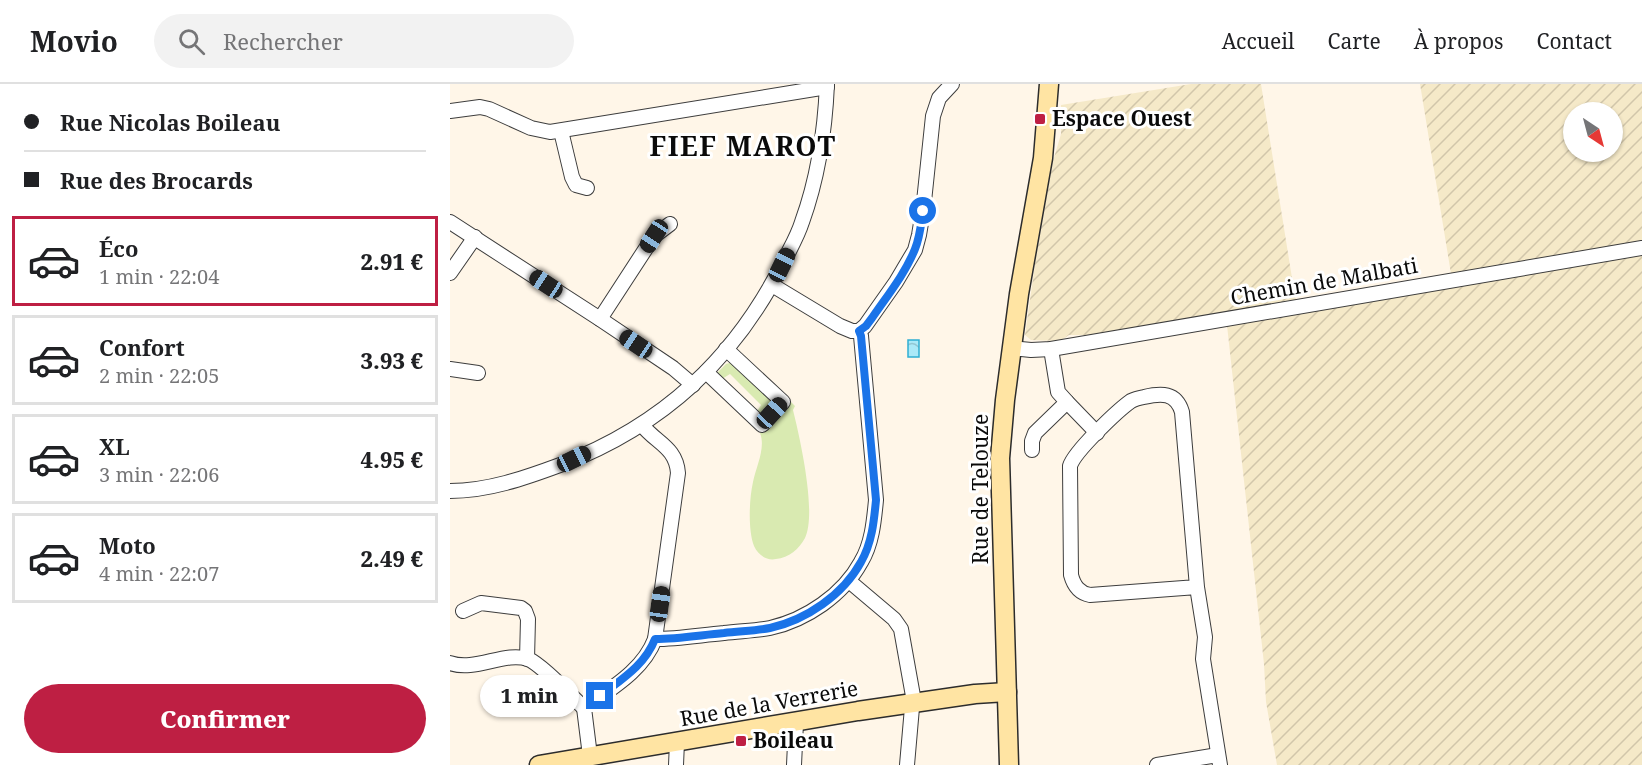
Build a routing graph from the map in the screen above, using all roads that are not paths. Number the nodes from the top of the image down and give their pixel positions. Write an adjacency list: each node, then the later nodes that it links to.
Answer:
1 (952, 84): 16 (street)
2 (1049, 84): 7 (street, Rue de Telouze)
3 (1057, 84): 7 (street, Rue de Telouze)
4 (827, 86): 6 (street); 14 (street)
5 (450, 111): 6 (street)
6 (561, 131): 8 (street)
7 (1044, 145): 17 (street, Rue de Telouze)
8 (587, 188)
9 (450, 222): 11 (street)
10 (670, 225): 15 (street)
11 (475, 237): 13 (street); 15 (street)
12 (1642, 248): 19 (street, Chemin de Malbati)
13 (450, 273)
14 (772, 285): 16 (street); 18 (street)
15 (600, 319): 23 (street)
16 (859, 331): 29 (street)
17 (1012, 348): 19 (street, Chemin de Malbati); 35 (street, Rue de Telouze)
18 (726, 349): 21 (street); 21 (street)
19 (1052, 349): 24 (street)
20 (450, 369): 22 (street)
21 (706, 372): 23 (street)
22 (478, 373)
23 (693, 385): 25 (street)
24 (1066, 402): 26 (street); 27 (street)
25 (642, 424): 28 (street); 32 (street)
26 (1097, 433): 30 (street); 30 (street)
27 (1032, 450)
28 (450, 491)
29 (849, 581): 32 (street); 36 (street)
30 (1197, 587): 41 (street)
31 (463, 611): 33 (street)
32 (655, 639): 37 (street)
33 (526, 659): 34 (street); 37 (street)
34 (450, 663)
35 (1007, 692): 36 (street, Rue de la Verrerie); 46 (street, Rue de Telouze)
36 (912, 704): 38 (street, Rue de la Verrerie); 45 (street)
37 (584, 708): 40 (street)
38 (796, 723): 39 (street, Rue de la Verrerie); 44 (street)
39 (677, 742): 40 (street, Rue de la Verrerie); 43 (street)
40 (590, 756): 42 (street, Rue de la Verrerie)
41 (1219, 760): 47 (street)
42 (539, 765)
43 (676, 765)
44 (794, 765)
45 (907, 765)
46 (1009, 765)
47 (1157, 765)

